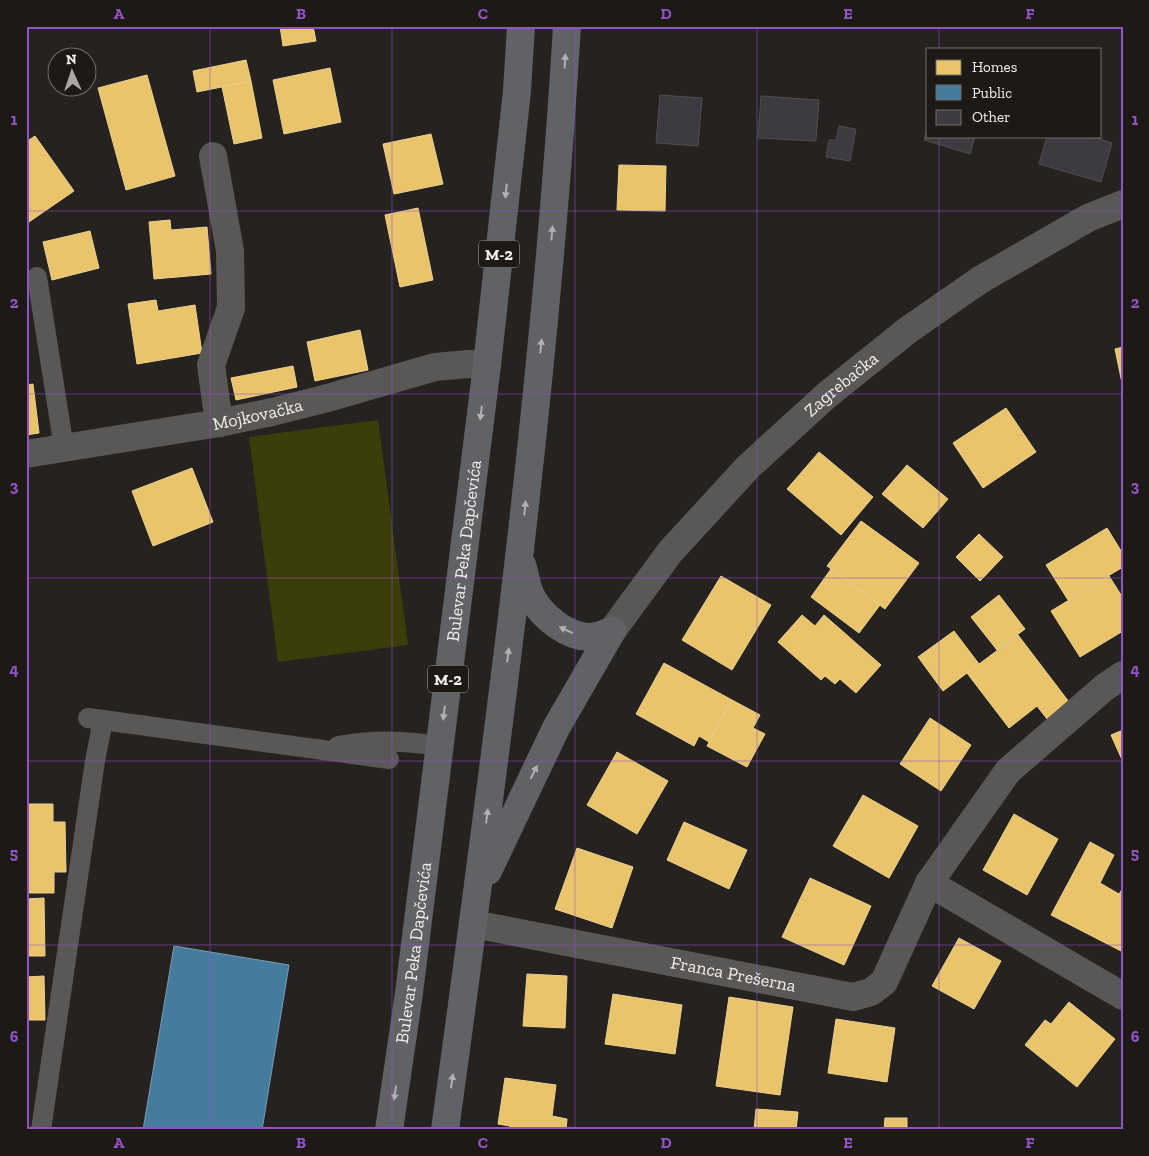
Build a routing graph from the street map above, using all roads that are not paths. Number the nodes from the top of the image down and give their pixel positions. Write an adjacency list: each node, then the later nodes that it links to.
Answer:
1 (521, 26): 6 (main road, Bulevar Peka Dapčevića / M-2, one-way to 6)
2 (567, 26): 10 (main road, one-way to 2)
3 (213, 156): 7 (street)
4 (1123, 204): 11 (street, Zagrebačka)
5 (37, 277): 8 (lane)
6 (487, 365): 7 (street, Mojkovačka); 13 (main road, Bulevar Peka Dapčevića / M-2, one-way to 13)
7 (219, 423): 8 (street, Mojkovačka)
8 (64, 448): 9 (street, Mojkovačka)
9 (26, 454)
10 (520, 556): 11 (main road, one-way to 10); 17 (main road, one-way to 10)
11 (612, 631): 17 (main road, one-way to 11)
12 (1123, 676): 16 (street, Franca Prešerna)
13 (440, 746): 14 (lane); 21 (main road, Bulevar Peka Dapčevića / M-2, one-way to 21)
14 (319, 750): 15 (lane); 20 (lane)
15 (389, 760)
16 (929, 883): 18 (street, Franca Prešerna); 19 (street)
17 (477, 896): 18 (main road)
18 (473, 924): 22 (main road, one-way to 18)
19 (1123, 996)
20 (41, 1130)
21 (389, 1130)
22 (445, 1130)

